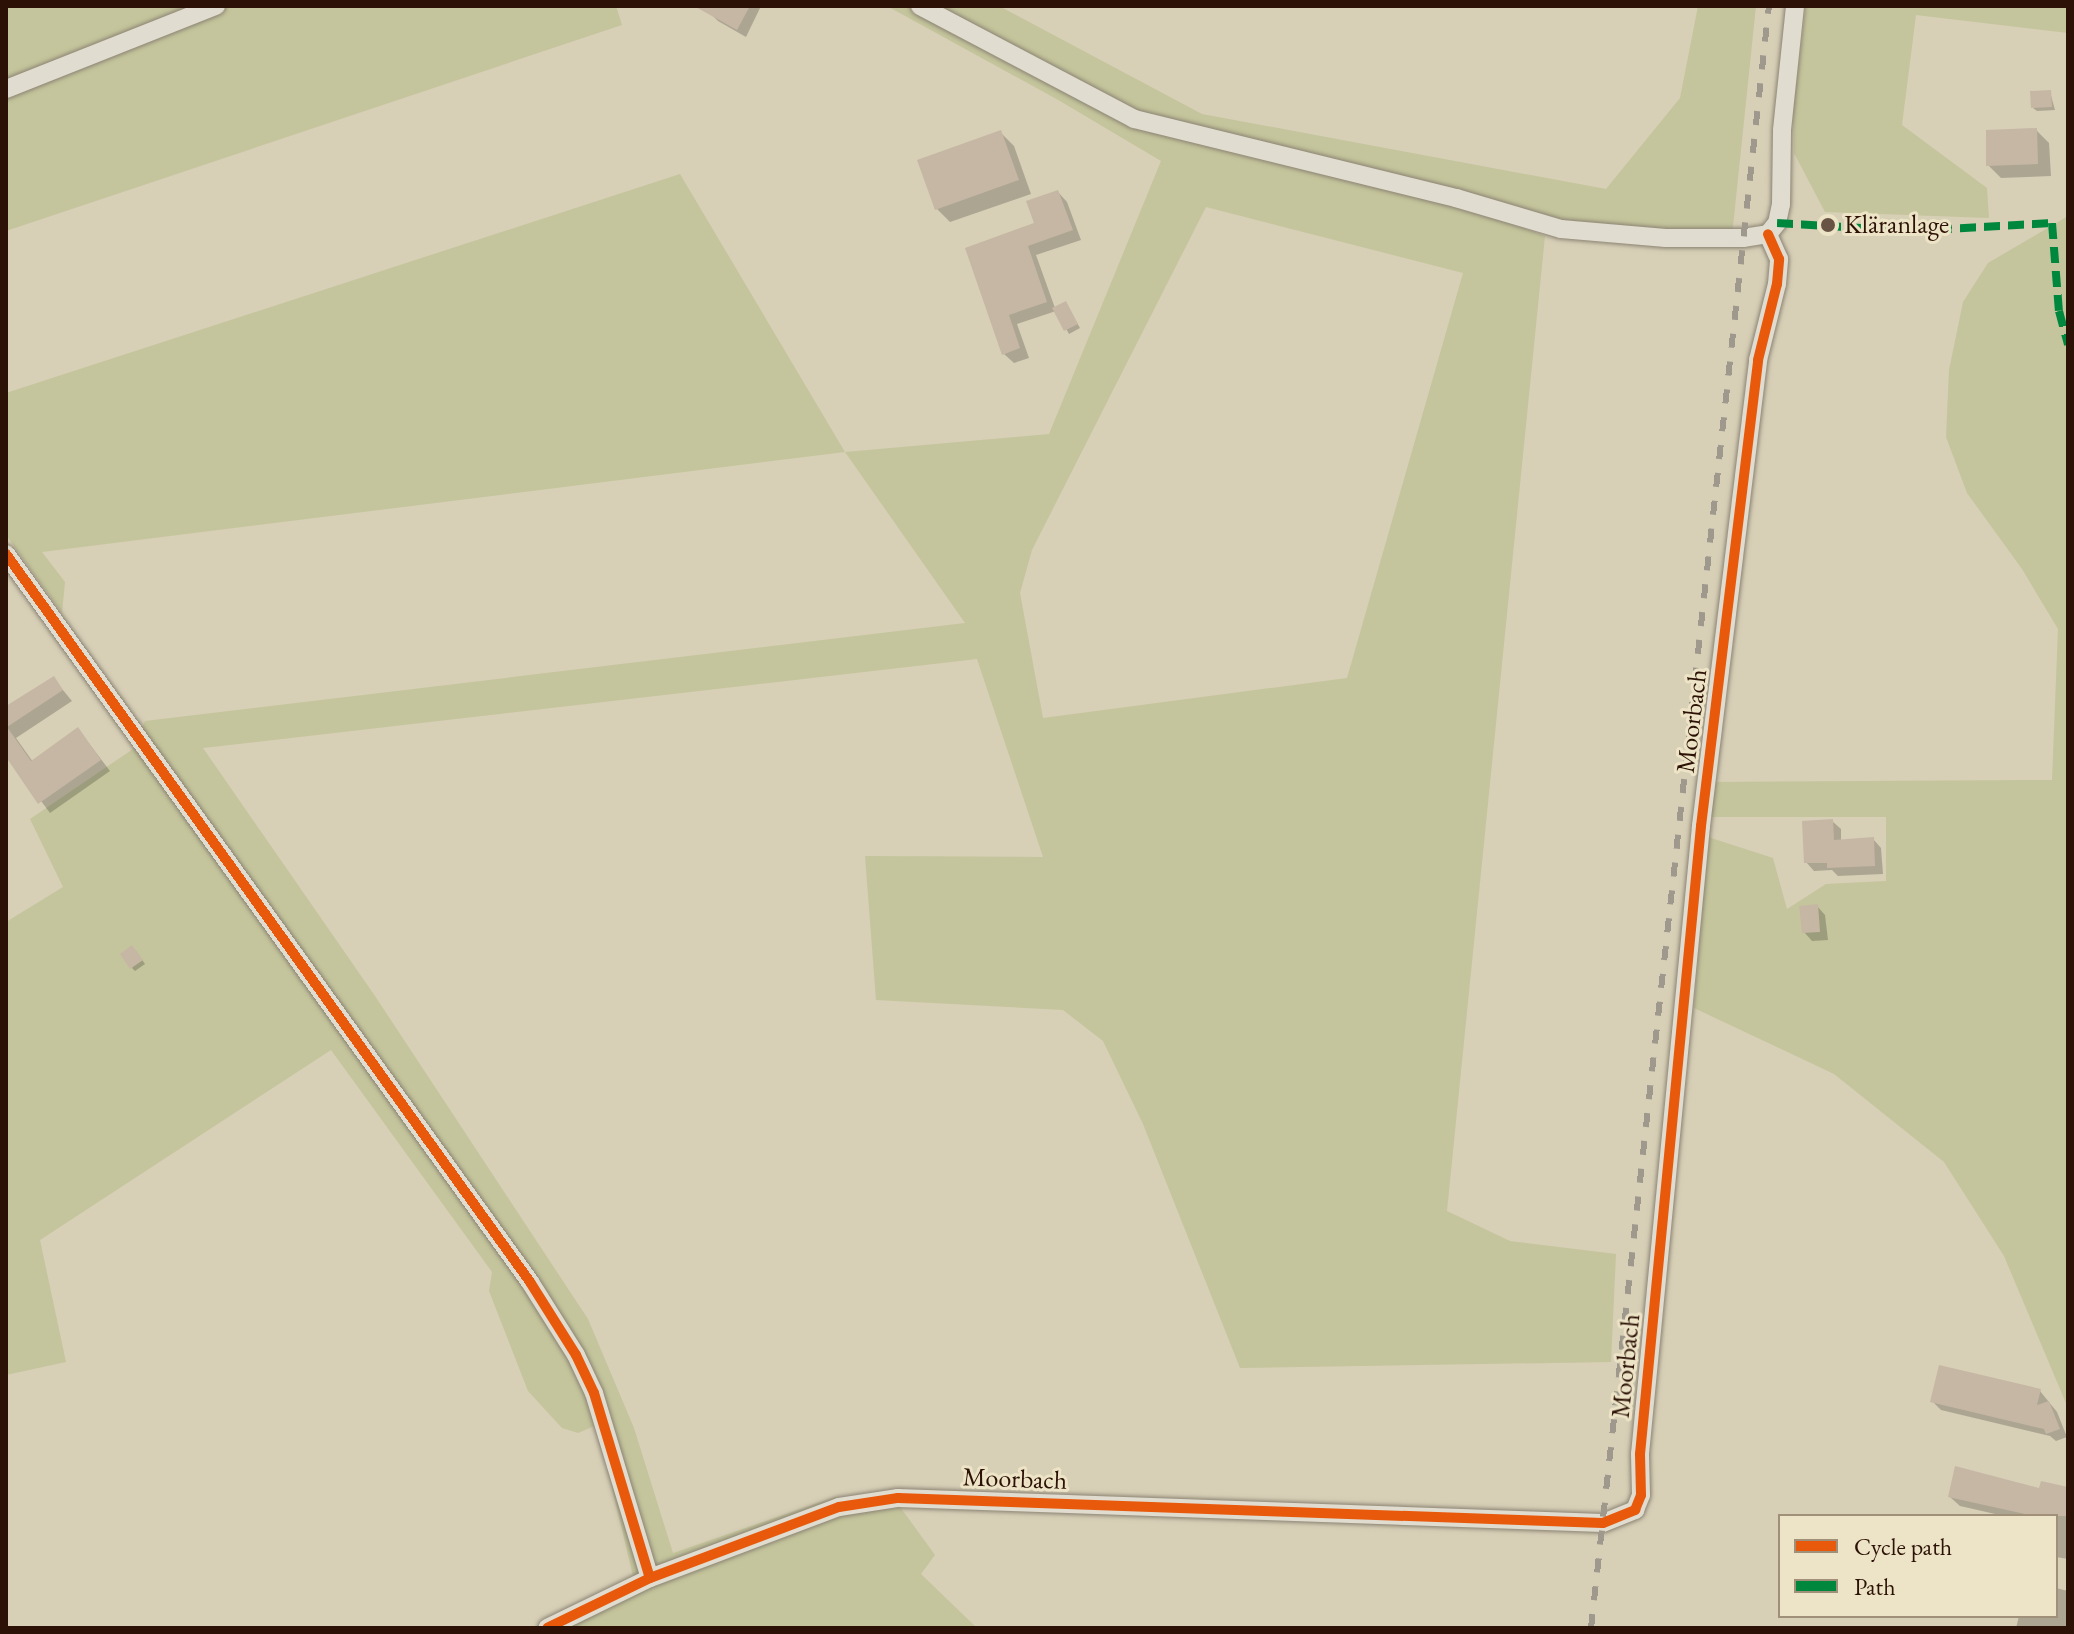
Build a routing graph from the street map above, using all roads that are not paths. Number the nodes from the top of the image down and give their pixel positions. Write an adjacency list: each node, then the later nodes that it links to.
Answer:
1 (216, 6): 4 (street)
2 (920, 6): 5 (street)
3 (1795, 6): 5 (street)
4 (6, 89)
5 (1768, 234): 7 (street, Moorbach)
6 (6, 554): 7 (street)
7 (650, 1578): 8 (street)
8 (547, 1628)

